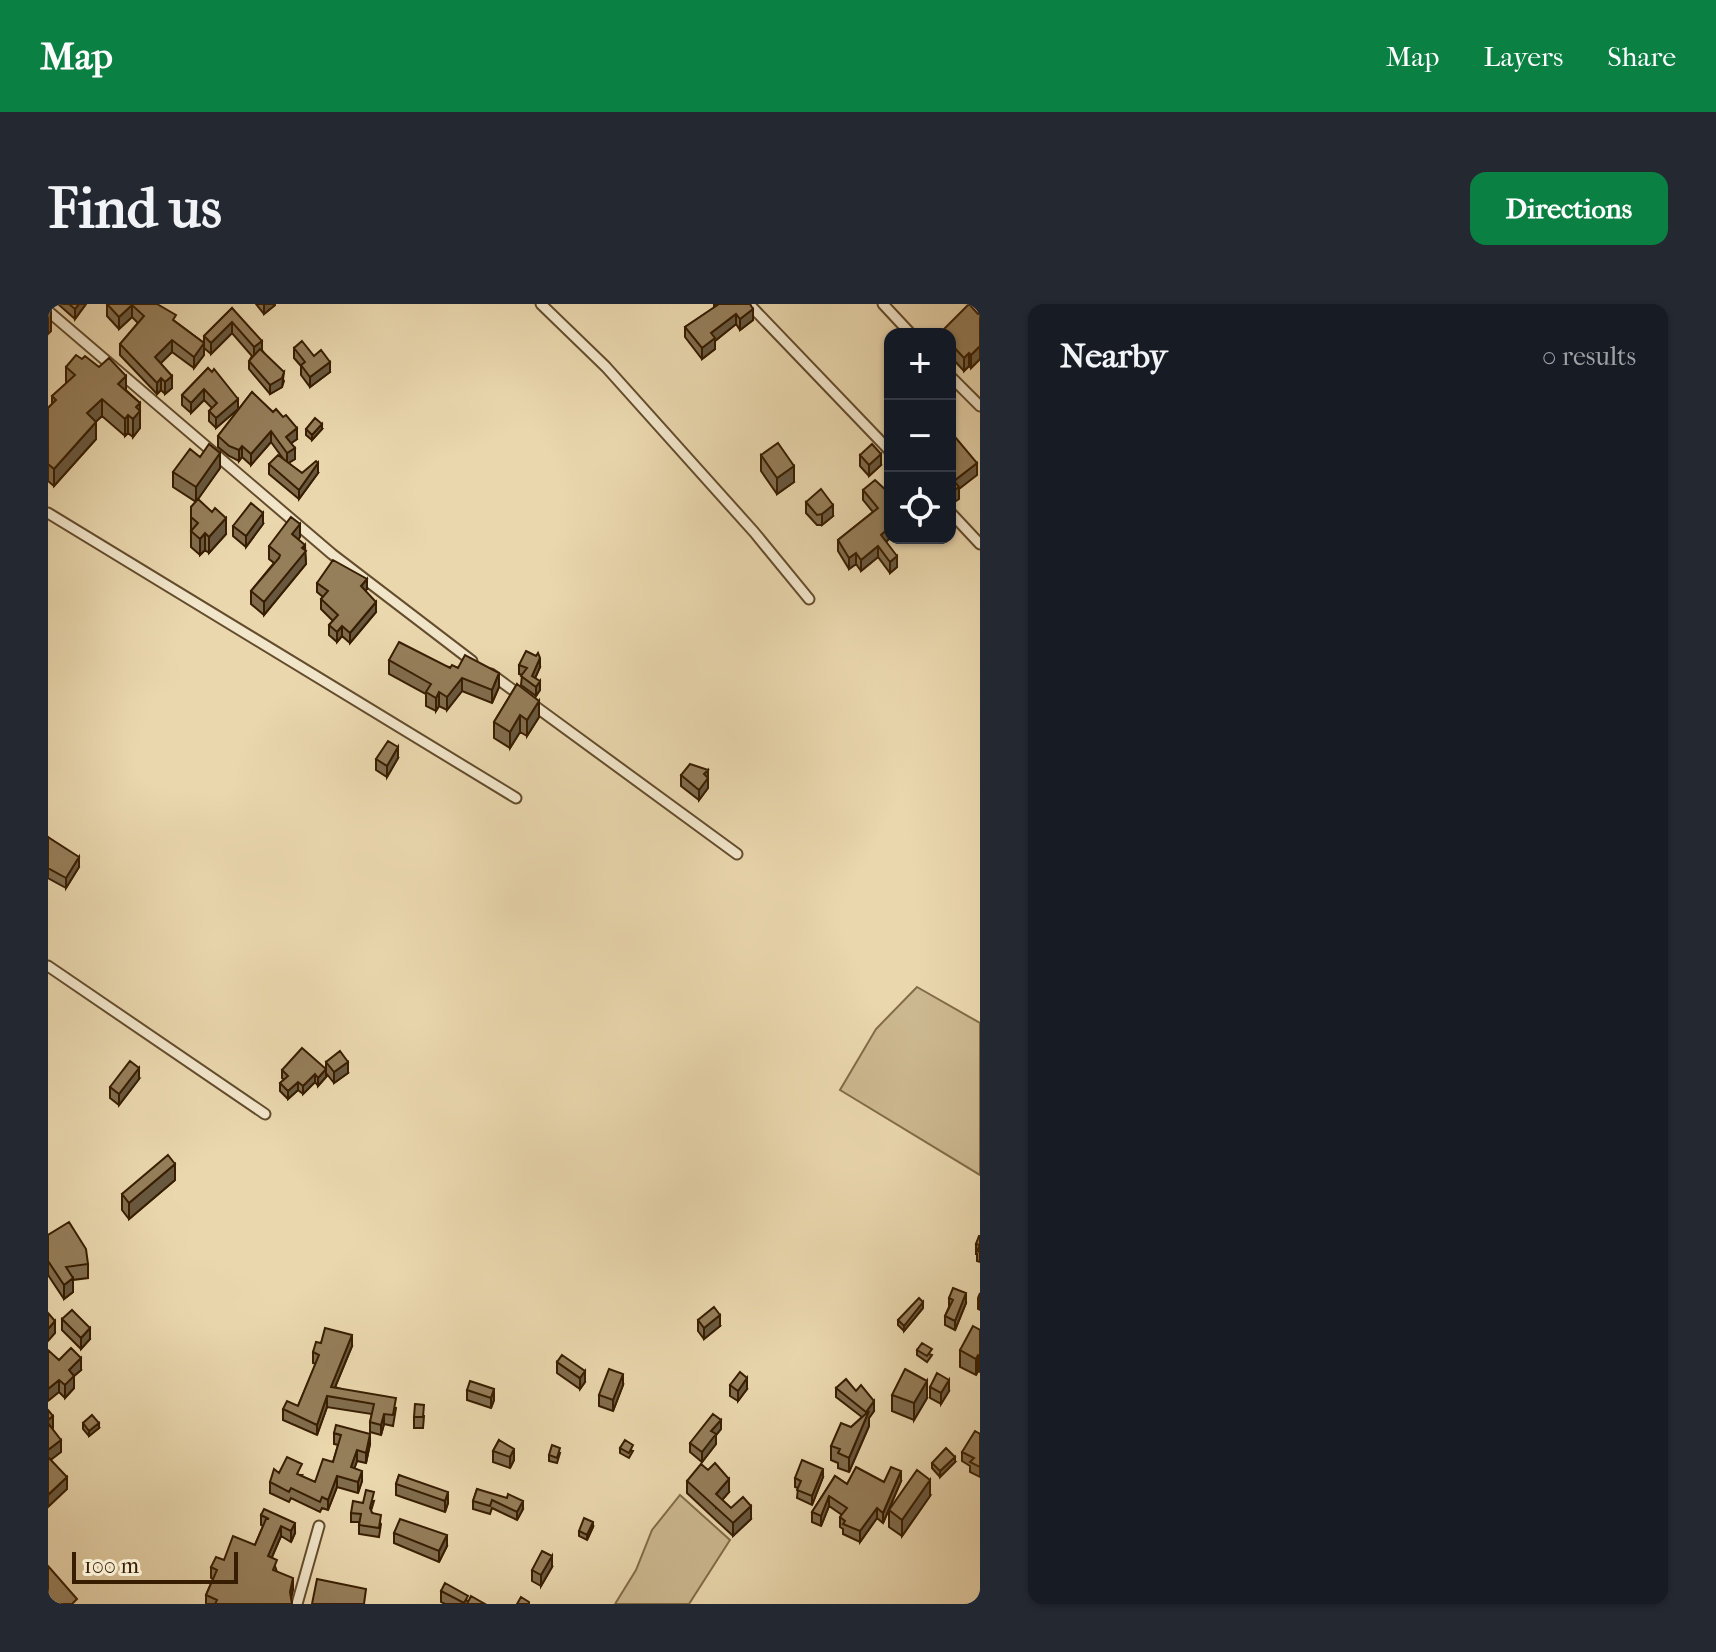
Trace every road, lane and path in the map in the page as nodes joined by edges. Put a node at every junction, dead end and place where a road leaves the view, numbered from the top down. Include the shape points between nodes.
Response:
1 (541, 304) edge
2 (749, 304) edge
3 (883, 304) edge
4 (48, 311) edge
5 (905, 328) edge
6 (956, 382) edge
7 (980, 406) edge
8 (884, 445) edge
9 (48, 513) edge
10 (956, 518) edge
11 (980, 544) edge
12 (809, 599) dead end
13 (516, 798) dead end
14 (737, 854) dead end
15 (48, 966) edge
16 (265, 1114) dead end
17 (319, 1526) dead end
18 (297, 1604) edge

1 - 12 street via 606,367
2 - 8 street
3 - 5 street
4 - 14 street via 332,554
6 - 7 street
9 - 13 street
10 - 11 street
15 - 16 street
17 - 18 street

